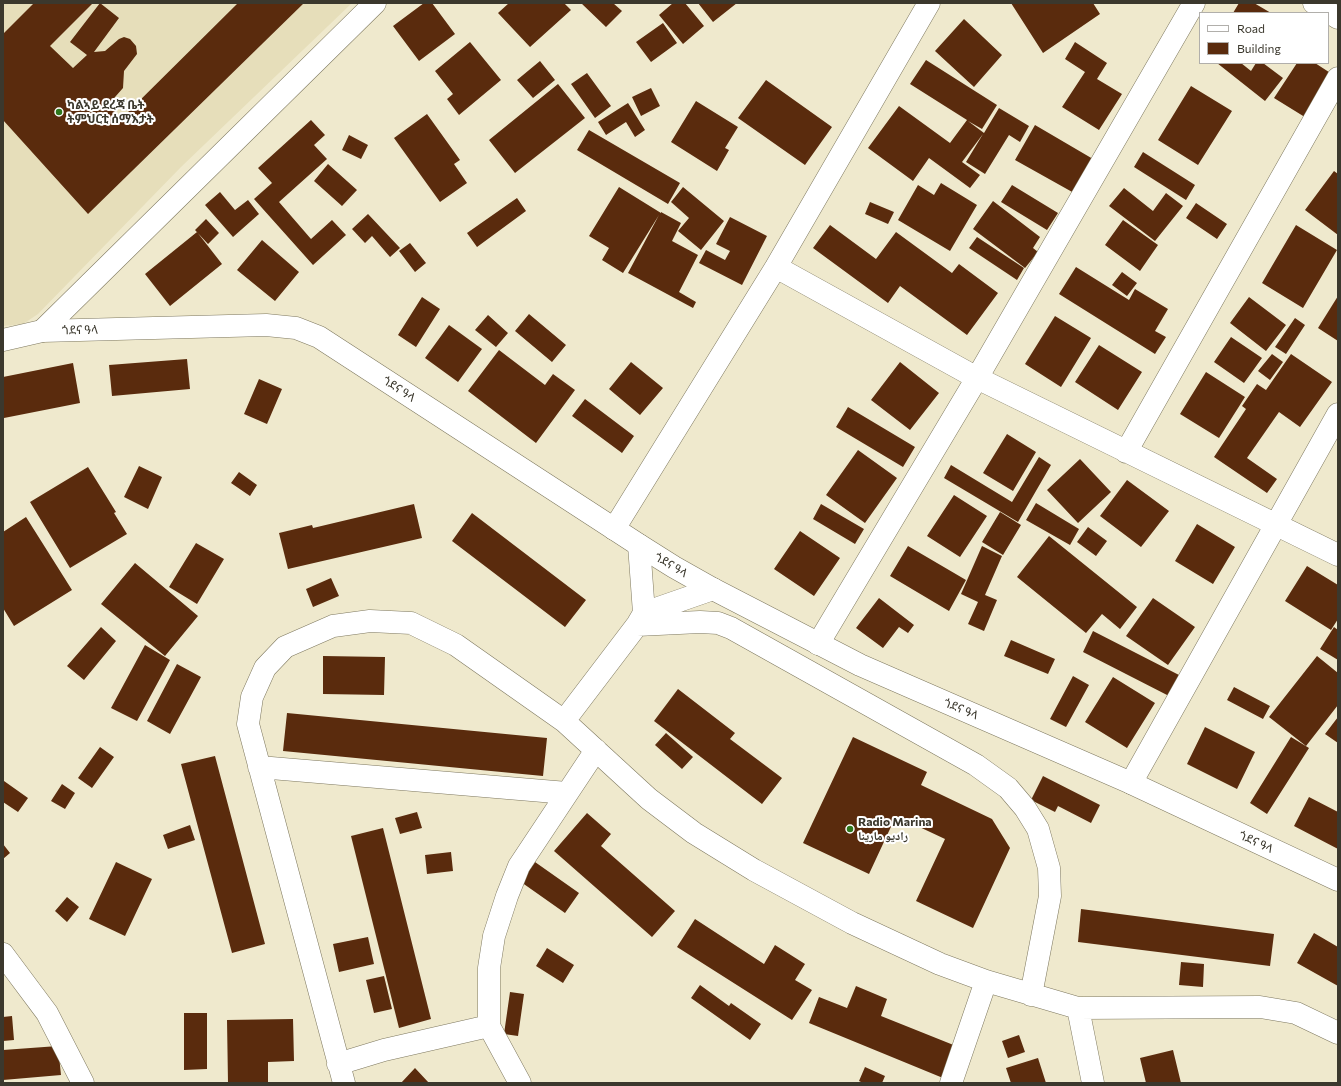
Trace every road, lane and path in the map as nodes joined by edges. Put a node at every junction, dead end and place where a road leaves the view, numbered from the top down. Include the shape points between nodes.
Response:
1 (375, 3) edge
2 (929, 3) edge
3 (1194, 3) edge
4 (1314, 3) edge
5 (1328, 12) edge
6 (1329, 12) edge
7 (1338, 18) edge
8 (1338, 78) edge
9 (776, 267) junction
10 (42, 331) junction
11 (3, 340) edge
12 (976, 378) junction
13 (1338, 414) edge
14 (1126, 452) junction
15 (1276, 525) junction
16 (614, 529) junction
17 (638, 545) junction
18 (1338, 555) edge
19 (713, 589) junction
20 (641, 619) junction
21 (818, 644) junction
22 (564, 720) junction
23 (596, 750) junction
24 (259, 767) junction
25 (1131, 783) junction
26 (567, 793) junction
27 (1338, 880) edge
28 (3, 954) edge
29 (986, 981) junction
30 (1031, 995) junction
31 (1078, 1008) junction
32 (489, 1026) junction
33 (1338, 1033) edge
34 (341, 1074) edge
35 (83, 1083) edge
36 (520, 1083) edge
37 (951, 1083) edge
38 (1093, 1083) edge

1 - 10 street
2 - 9 street
3 - 12 street
4 - 5 street
6 - 7 street
8 - 14 street
9 - 12 street
9 - 16 street
10 - 11 street, ጎደና ዓላ
10 - 16 street, ጎደና ዓላ via 266,325 296,328 319,336
12 - 14 street
12 - 21 street
13 - 15 street
14 - 15 street
15 - 18 street
15 - 25 street
16 - 17 street, ጎደና ዓላ
17 - 19 street, ጎደና ዓላ
17 - 20 street
19 - 20 street
19 - 21 street, ጎደና ዓላ
20 - 22 street
20 - 30 street via 718,623 731,628 976,765 1008,788 1038,829 1049,868 1050,896
21 - 25 street, ጎደና ዓላ via 860,665
22 - 23 street
22 - 24 street via 456,645 411,623 370,621 333,626 285,647 265,668 252,697 248,724
23 - 26 street
23 - 29 street via 694,833 754,870 852,923 940,964
24 - 26 street
24 - 34 street
25 - 27 street, ጎደና ዓላ
26 - 32 street via 519,866 507,896 494,936 489,968
28 - 35 street via 47,1013
29 - 30 street
29 - 37 street
30 - 31 street
31 - 33 street via 1260,1007 1296,1013
31 - 38 street
32 - 34 street via 384,1050
32 - 36 street

